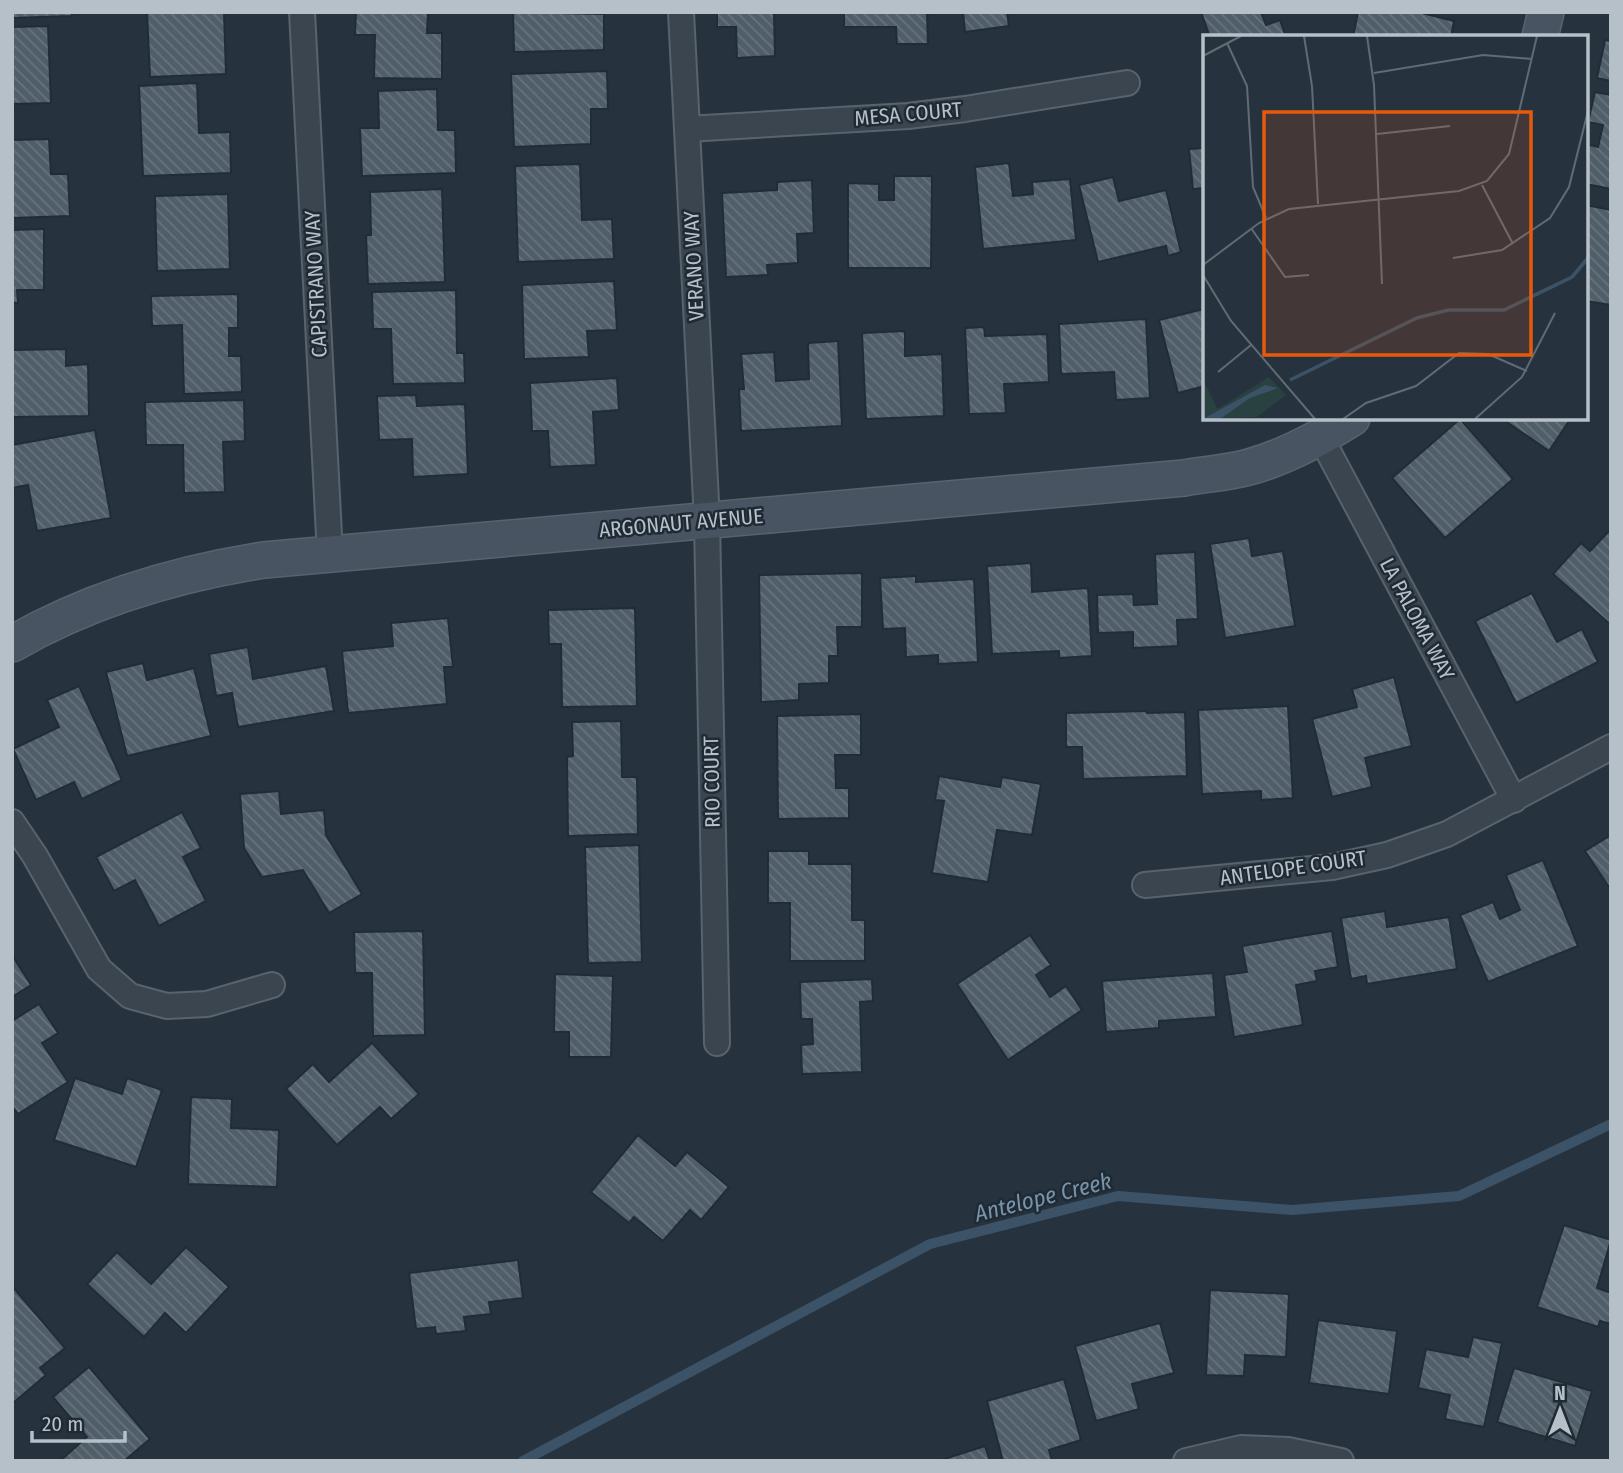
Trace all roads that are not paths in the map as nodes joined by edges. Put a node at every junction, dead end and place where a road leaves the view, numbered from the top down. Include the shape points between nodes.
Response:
1 (302, 12) edge
2 (681, 12) edge
3 (1546, 12) edge
4 (1540, 35) edge
5 (1127, 83) dead end
6 (687, 129) junction
7 (1349, 420) edge
8 (1321, 438) junction
9 (707, 521) junction
10 (330, 555) junction
11 (14, 640) edge
12 (1611, 747) edge
13 (1514, 800) junction
14 (12, 822) edge
15 (1145, 885) dead end
16 (272, 985) dead end
17 (717, 1043) dead end
18 (1186, 1461) edge
19 (1341, 1461) edge

1 - 10 street, CAPISTRANO WAY
2 - 6 street, VERANO WAY
3 - 4 street
5 - 6 street, MESA COURT via 908,116
6 - 9 street, VERANO WAY
7 - 8 street, ARGONAUT AVENUE
8 - 9 street, ARGONAUT AVENUE via 1246,468 1184,478
8 - 13 street, LA PALOMA WAY
9 - 10 street, ARGONAUT AVENUE
9 - 17 street, RIO COURT
10 - 11 street, ARGONAUT AVENUE via 210,569 153,584
12 - 13 street, ANTELOPE COURT
13 - 15 street, ANTELOPE COURT via 1447,834 1387,855 1332,867
14 - 16 street via 99,969 130,996 167,1006 207,1004
18 - 19 street via 1241,1448 1288,1450

